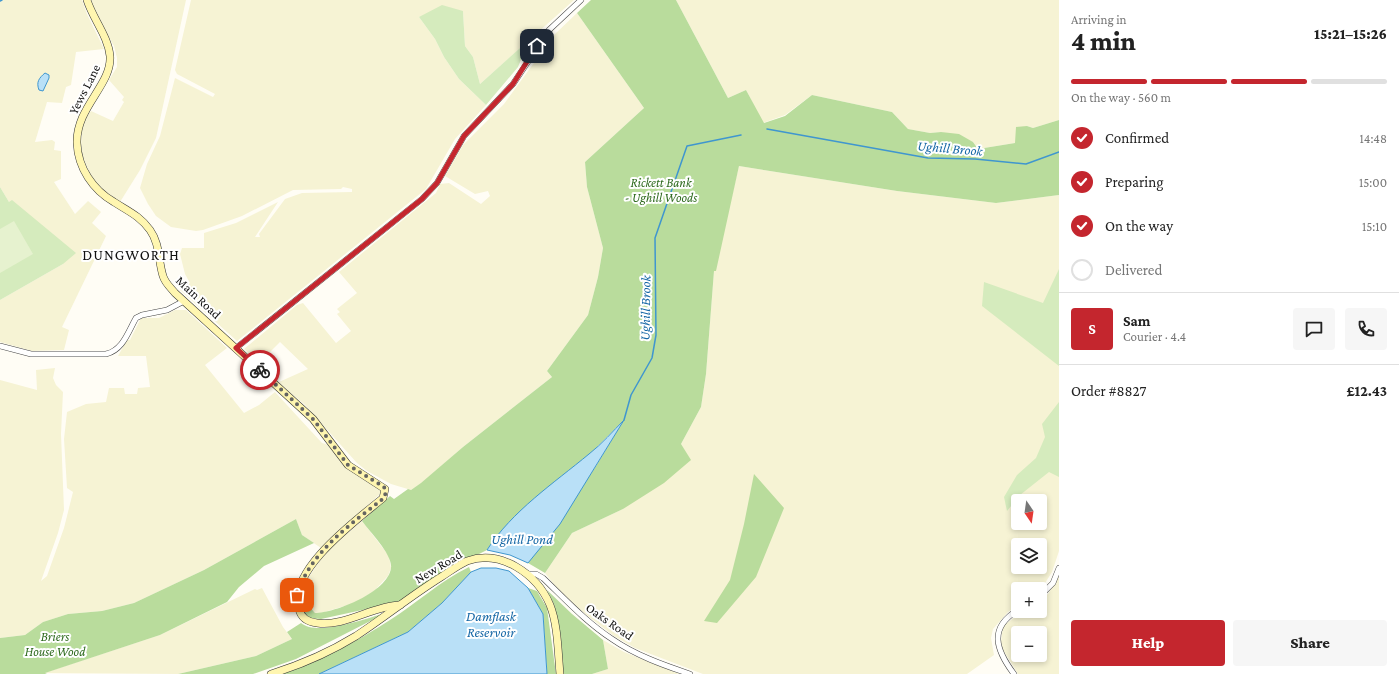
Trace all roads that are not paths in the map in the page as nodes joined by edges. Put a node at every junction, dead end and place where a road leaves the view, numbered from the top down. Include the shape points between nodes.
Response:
1 (87, 0) edge
2 (581, 0) edge
3 (96, 188) joint
4 (184, 302) junction
5 (0, 346) edge
6 (236, 348) junction
7 (1059, 568) edge
8 (528, 574) junction
9 (1047, 589) edge
10 (400, 605) junction
11 (1011, 616) edge
12 (271, 674) edge
13 (560, 674) edge
14 (690, 674) edge
15 (1014, 674) edge

1 - 3 main road, Yews Lane via 107,43 110,57 108,71 82,118 77,137 82,167
2 - 6 street via 549,30 513,84 464,136 437,183 422,199
3 - 4 main road, Main Road via 139,218 149,229 157,242 164,279
4 - 5 street via 161,312 139,316 121,346 106,354 31,354
4 - 6 main road, Main Road
6 - 10 main road, Main Road via 313,419 348,465 385,489 384,498 333,541 310,568 297,595 300,614 309,621 329,623
7 - 9 street via 1053,583
8 - 10 main road, New Road via 499,560 471,560
8 - 13 main road, New Road via 542,590 550,606
8 - 14 street, Oaks Road via 543,578 582,616 612,640 656,662
10 - 12 main road, New Road via 333,649
11 - 15 street via 1000,626 997,637 1001,654

